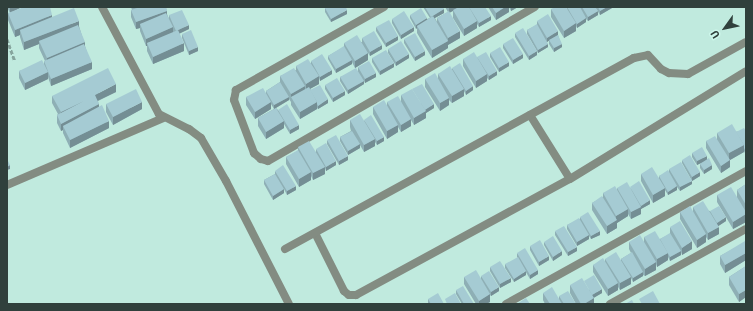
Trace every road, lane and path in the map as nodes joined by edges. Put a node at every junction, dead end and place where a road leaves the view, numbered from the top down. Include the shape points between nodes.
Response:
1 (102, 7) edge
2 (384, 7) edge
3 (535, 7) edge
4 (7, 39) edge
5 (746, 42) edge
6 (15, 61) dead end
7 (746, 71) edge
8 (530, 115) junction
9 (163, 118) junction
10 (746, 171) edge
11 (570, 179) junction
12 (7, 185) edge
13 (746, 229) edge
14 (315, 233) junction
15 (286, 249) dead end
16 (289, 304) edge
17 (506, 304) edge
18 (610, 304) edge

1 - 9 street
2 - 3 street via 236,90 234,100 254,152 261,159 268,161
4 - 6 path
5 - 8 street via 688,74 669,73 660,69 648,55 641,55
7 - 11 street
8 - 11 street
8 - 14 street
9 - 12 street
9 - 16 street via 189,128 201,138
10 - 17 street
11 - 14 street via 356,295 349,295 344,291
13 - 18 street
14 - 15 street

